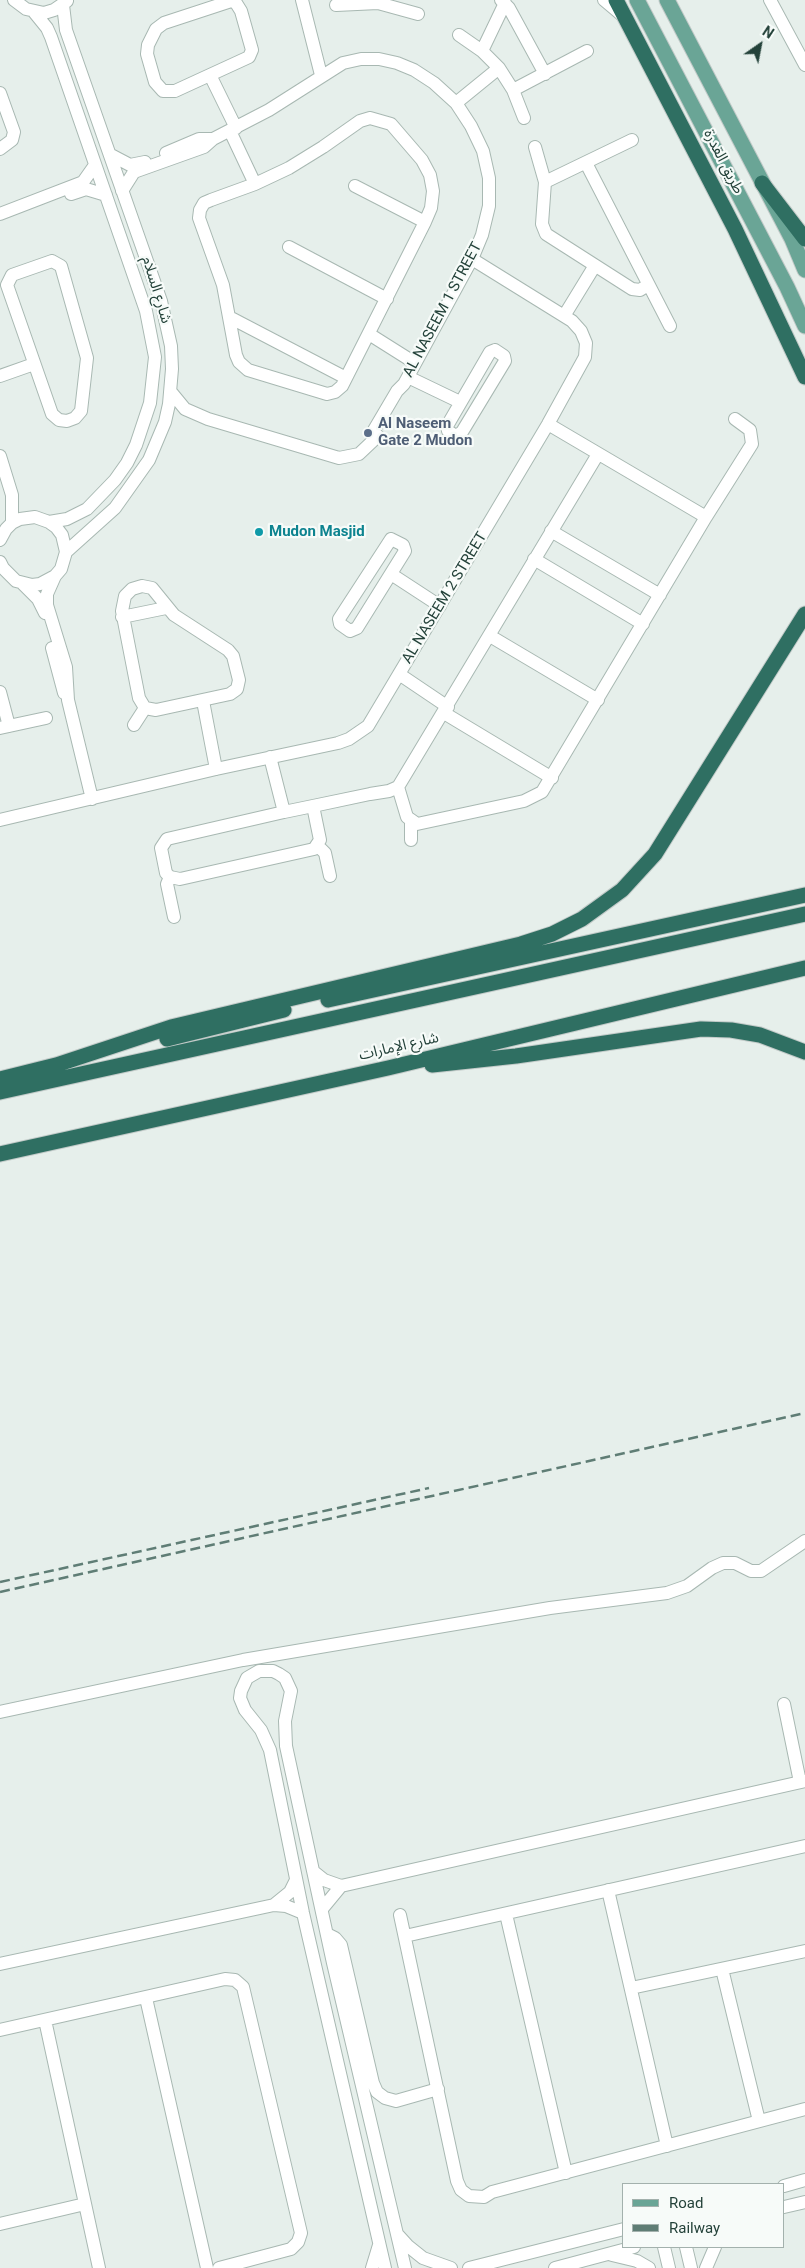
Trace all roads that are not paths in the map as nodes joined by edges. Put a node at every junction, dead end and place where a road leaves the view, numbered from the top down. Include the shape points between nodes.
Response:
1 (14, 0) edge
2 (302, 0) edge
3 (604, 0) edge
4 (616, 0) edge
5 (636, 0) edge
6 (667, 0) edge
7 (770, 0) edge
8 (503, 2) edge
9 (65, 3) edge
10 (393, 3) edge
11 (336, 5) dead end
12 (34, 12) junction
13 (418, 14) dead end
14 (625, 18) junction
15 (459, 35) dead end
16 (482, 51) junction
17 (587, 51) dead end
18 (805, 64) edge
19 (498, 68) junction
20 (545, 74) junction
21 (210, 75) junction
22 (321, 75) junction
23 (513, 90) junction
24 (0, 94) edge
25 (456, 104) junction
26 (524, 118) dead end
27 (233, 129) junction
28 (632, 140) dead end
29 (535, 147) dead end
30 (0, 148) edge
31 (111, 155) junction
32 (168, 156) junction
33 (586, 163) junction
34 (95, 164) junction
35 (546, 182) junction
36 (762, 183) junction
37 (255, 184) junction
38 (356, 186) dead end
39 (122, 191) junction
40 (63, 193) junction
41 (106, 195) junction
42 (4, 210) edge
43 (425, 222) junction
44 (805, 239) edge
45 (289, 247) dead end
46 (472, 259) junction
47 (594, 267) junction
48 (805, 270) edge
49 (759, 280) junction
50 (648, 285) junction
51 (387, 300) junction
52 (564, 316) junction
53 (231, 318) junction
54 (670, 326) dead end
55 (805, 326) edge
56 (369, 334) junction
57 (415, 363) junction
58 (34, 364) junction
59 (805, 367) edge
60 (0, 376) edge
61 (805, 377) edge
62 (346, 378) junction
63 (406, 380) junction
64 (171, 392) junction
65 (460, 402) junction
66 (735, 418) dead end
67 (208, 419) junction
68 (165, 422) junction
69 (548, 424) junction
70 (598, 454) junction
71 (0, 456) edge
72 (706, 517) junction
73 (49, 522) junction
74 (12, 523) junction
75 (551, 531) junction
76 (0, 538) edge
77 (66, 552) junction
78 (534, 559) junction
79 (0, 562) edge
80 (391, 574) junction
81 (5, 576) edge
82 (55, 576) junction
83 (23, 584) junction
84 (660, 595) junction
85 (440, 606) junction
86 (166, 608) junction
87 (805, 614) edge
88 (122, 617) junction
89 (643, 624) junction
90 (490, 636) junction
91 (60, 664) junction
92 (399, 674) junction
93 (0, 692) edge
94 (598, 700) junction
95 (203, 701) junction
96 (145, 708) junction
97 (446, 710) junction
98 (46, 718) dead end
99 (134, 725) dead end
100 (4, 727) edge
101 (270, 758) junction
102 (216, 769) junction
103 (552, 778) junction
104 (398, 787) junction
105 (92, 799) junction
106 (313, 806) junction
107 (284, 812) junction
108 (0, 820) edge
109 (411, 822) junction
110 (411, 840) dead end
111 (318, 846) junction
112 (330, 876) dead end
113 (170, 877) junction
114 (805, 895) edge
115 (805, 914) edge
116 (174, 917) dead end
117 (805, 968) edge
118 (805, 1052) edge
119 (50, 1067) junction
120 (388, 1068) junction
121 (0, 1079) edge
122 (0, 1092) edge
123 (0, 1154) edge
124 (805, 1541) edge
125 (784, 1704) dead end
126 (0, 1712) edge
127 (802, 1782) edge
128 (805, 1846) edge
129 (314, 1872) junction
130 (296, 1880) junction
131 (342, 1886) junction
132 (608, 1890) junction
133 (274, 1905) junction
134 (322, 1909) junction
135 (303, 1913) junction
136 (506, 1914) junction
137 (400, 1915) dead end
138 (327, 1934) junction
139 (404, 1936) junction
140 (805, 1951) edge
141 (0, 1964) edge
142 (722, 1968) junction
143 (631, 1988) junction
144 (146, 1998) junction
145 (45, 2020) junction
146 (0, 2030) edge
147 (438, 2089) junction
148 (805, 2109) edge
149 (759, 2121) junction
150 (667, 2146) junction
151 (566, 2173) junction
152 (805, 2180) edge
153 (785, 2186) edge
154 (805, 2202) edge
155 (85, 2204) junction
156 (785, 2207) edge
157 (0, 2224) edge
158 (622, 2230) edge
159 (396, 2231) junction
160 (380, 2240) junction
161 (630, 2248) edge
162 (664, 2248) edge
163 (686, 2248) edge
164 (715, 2248) edge
165 (605, 2254) junction
166 (99, 2268) edge
167 (207, 2268) edge
168 (220, 2268) edge
169 (372, 2268) edge
170 (385, 2268) edge
171 (405, 2268) edge
172 (451, 2268) edge
173 (469, 2268) edge
174 (555, 2268) edge
175 (649, 2268) edge
176 (669, 2268) edge
177 (691, 2268) edge
178 (706, 2268) edge

1 - 12 street
2 - 22 street
3 - 14 street
4 - 14 highway
5 - 55 main road, طريق القدرة via 783,278
6 - 36 main road, طريق القدرة
7 - 18 street
8 - 16 street
8 - 20 street
9 - 12 street via 54,10
9 - 31 street, شارع السلام via 66,30
10 - 11 street
10 - 13 street
12 - 34 street, شارع السلام via 51,37
14 - 49 highway
15 - 16 street
16 - 19 street
17 - 20 street
19 - 23 street
19 - 25 street
20 - 23 street
21 - 21 street via 251,54 241,11 236,3 226,3 164,23 151,36 147,54 155,82 163,91 175,91
21 - 27 street
22 - 25 street, AL NASEEM 1 STREET via 343,63 379,59 414,70
22 - 27 street, AL NASEEM 1 STREET via 269,110
23 - 26 street
24 - 30 street via 14,132 7,146
25 - 46 street, AL NASEEM 1 STREET via 472,126 489,178 490,206
27 - 32 street, AL NASEEM 1 STREET via 204,147
27 - 37 street
28 - 33 street
29 - 35 street
31 - 32 street, AL NASEEM 1 STREET via 124,164 137,165
31 - 39 street, شارع السلام
32 - 39 street, AL NASEEM 1 STREET via 134,172
33 - 35 street
33 - 50 street
34 - 40 street via 83,182
34 - 41 street, شارع السلام
35 - 47 street via 543,230
36 - 44 highway
36 - 48 main road, طريق القدرة
37 - 43 street via 306,158 360,121 370,118 381,120 399,132 430,175 433,191
37 - 53 street via 204,203 200,210 199,218
38 - 43 street
39 - 64 street, شارع السلام via 167,323 171,346
40 - 41 street via 86,190
40 - 42 street
41 - 73 street, شارع السلام via 152,334 154,372 150,403 136,445 115,480 88,509 67,519
43 - 51 street
45 - 51 street
46 - 52 street, AL NASEEM 2 STREET
46 - 57 street, AL NASEEM 1 STREET
47 - 50 street via 634,290
47 - 52 street
49 - 59 highway via 784,317
49 - 61 highway
50 - 54 street
51 - 56 street
52 - 69 street, AL NASEEM 2 STREET via 581,331 586,343 585,357
53 - 62 street
53 - 62 street via 236,355 248,370 327,394 335,392
56 - 57 street
56 - 62 street
57 - 63 street, AL NASEEM 1 STREET
58 - 58 street via 52,414 59,420 75,418 81,411 86,380 86,346 62,266 52,261 12,275 7,285
58 - 60 street
63 - 65 street
63 - 67 street, AL NASEEM 1 STREET via 405,391 391,408 380,434 359,454 339,458
64 - 67 street, AL NASEEM 1 STREET via 185,409
64 - 68 street, شارع السلام
65 - 65 street via 490,352 495,350 504,356 505,361 462,432 456,436 448,431 447,426
66 - 72 street via 750,430 752,444
67 - 68 street, AL NASEEM 1 STREET via 184,415
68 - 77 street, شارع السلام via 149,460 128,493
69 - 70 street
69 - 85 street, AL NASEEM 2 STREET
70 - 72 street
70 - 75 street
71 - 74 street via 12,495
72 - 84 street
73 - 74 street via 27,517
73 - 77 street via 62,535
74 - 76 street
75 - 78 street
75 - 84 street
77 - 82 street
78 - 89 street
78 - 90 street
79 - 81 street
80 - 80 street via 404,551 403,544 394,539 386,544 340,616 340,624 350,631 355,630
80 - 85 street
81 - 83 street
82 - 83 street via 40,584
82 - 91 street via 47,594 47,604
83 - 91 street via 38,599
84 - 89 street
85 - 92 street, AL NASEEM 2 STREET
86 - 88 street
86 - 88 street via 152,588 142,586 132,589 126,596
86 - 95 street via 233,656 238,689
87 - 119 highway via 655,854 622,890 582,919 552,934 521,944 171,1027
88 - 96 street via 139,698
89 - 94 street
90 - 94 street
90 - 97 street
91 - 105 street
92 - 97 street
92 - 101 street, AL NASEEM 2 STREET via 360,734 338,743
93 - 100 street
94 - 103 street
95 - 96 street via 156,710
95 - 102 street
96 - 99 street
97 - 103 street
97 - 104 street
98 - 100 street
101 - 102 street, AL NASEEM 2 STREET
101 - 107 street
102 - 105 street, AL NASEEM 2 STREET
103 - 109 street via 542,792 524,801 439,821
104 - 106 street
104 - 109 street
105 - 108 street, AL NASEEM 2 STREET
106 - 107 street
106 - 111 street via 320,840
107 - 113 street via 167,839 161,854
109 - 110 street
111 - 112 street via 325,853
111 - 113 street via 308,851 180,879
113 - 116 street via 166,884
114 - 119 highway via 399,984
115 - 122 highway
117 - 120 highway, شارع الإمارات
118 - 120 highway via 746,1032 701,1029 516,1056
119 - 121 highway
120 - 123 highway, شارع الإمارات
124 - 126 street via 761,1570 750,1571 723,1563 687,1586 667,1593 550,1608 243,1660
125 - 127 street
127 - 131 street
128 - 132 street
129 - 130 street via 286,1746 285,1722 291,1691 279,1674 259,1671 247,1678 240,1698 270,1750
129 - 131 street
129 - 134 street
130 - 133 street via 290,1892
130 - 135 street
131 - 134 street
132 - 136 street
132 - 143 street
133 - 135 street
133 - 141 street
134 - 138 street
135 - 160 street
136 - 139 street
136 - 151 street
137 - 139 street
138 - 147 street via 341,1945 377,2092 396,2101
138 - 159 street
139 - 147 street
140 - 142 street
142 - 143 street
142 - 149 street
143 - 150 street
144 - 145 street
144 - 167 street
144 - 168 street via 224,1978 235,1980 245,1991 301,2233 298,2242 290,2249
145 - 146 street
145 - 155 street
147 - 151 street via 456,2172 474,2189 492,2192
148 - 149 street
149 - 150 street
150 - 151 street
152 - 153 street
154 - 156 street
155 - 157 street
155 - 166 street
158 - 173 street
159 - 171 street
159 - 172 street via 415,2253
160 - 169 street
160 - 170 street
161 - 165 street
162 - 176 street
163 - 177 street
164 - 178 street
165 - 174 street
165 - 175 street via 629,2258

